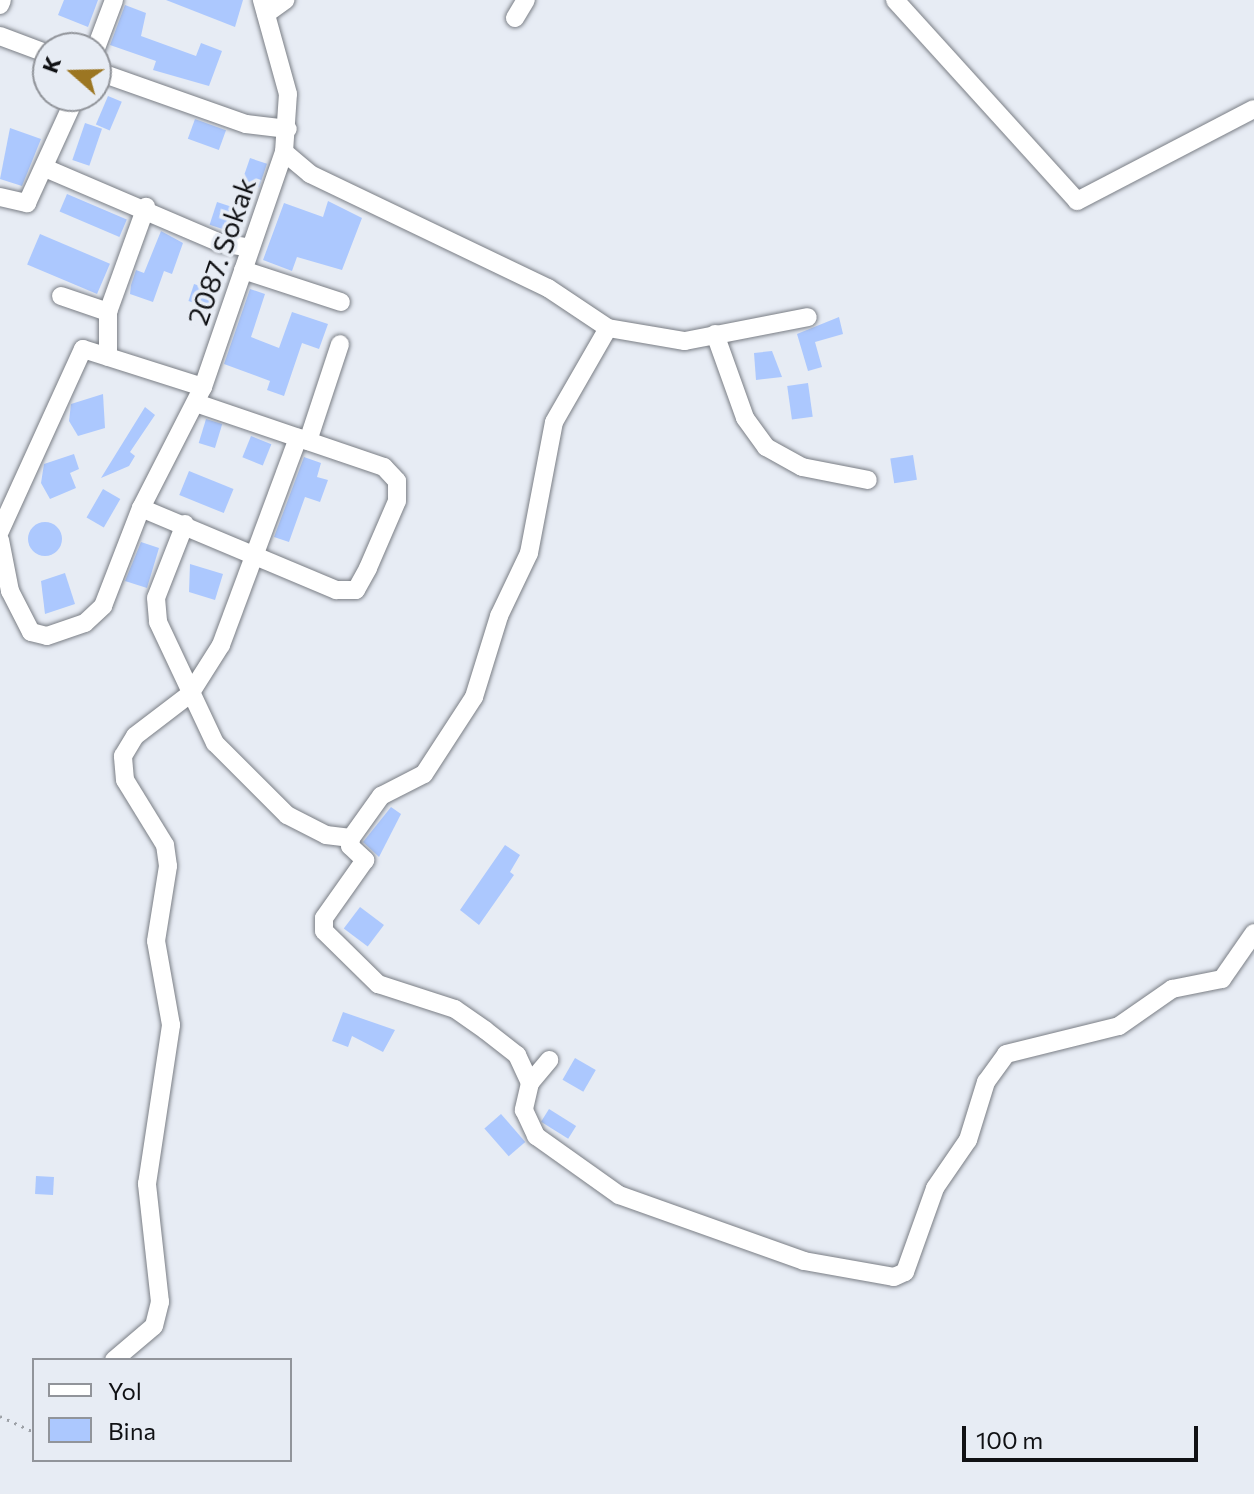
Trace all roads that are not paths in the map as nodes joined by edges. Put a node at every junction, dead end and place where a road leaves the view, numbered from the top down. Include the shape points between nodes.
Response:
1 (114, 0) edge
2 (285, 0) edge
3 (526, 0) edge
4 (895, 0) edge
5 (264, 7) edge
6 (515, 18) dead end
7 (102, 32) edge
8 (0, 36) edge
9 (32, 48) edge
10 (112, 77) edge
11 (1254, 109) edge
12 (69, 112) edge
13 (288, 129) junction
14 (284, 152) junction
15 (45, 168) junction
16 (0, 197) edge
17 (146, 207) junction
18 (250, 248) junction
19 (243, 270) junction
20 (61, 296) dead end
21 (341, 302) dead end
22 (108, 312) junction
23 (808, 317) dead end
24 (608, 328) junction
25 (715, 334) junction
26 (340, 344) dead end
27 (108, 357) junction
28 (200, 395) junction
29 (303, 439) junction
30 (868, 480) dead end
31 (141, 508) junction
32 (185, 524) junction
33 (0, 531) edge
34 (0, 540) edge
35 (254, 552) junction
36 (190, 694) junction
37 (351, 838) junction
38 (1254, 933) edge
39 (549, 1060) dead end
40 (530, 1083) junction
41 (116, 1358) edge

1 - 7 street
2 - 5 street
3 - 6 street
4 - 11 street via 1077,201
5 - 13 street, 2087. Sokak via 285,79
8 - 9 street
10 - 13 street via 246,124
12 - 15 street
13 - 14 street, 2087. Sokak
14 - 18 street, 2087. Sokak
14 - 24 street via 310,174 548,288
15 - 16 street via 27,203
15 - 17 street
17 - 18 street via 220,243
17 - 22 street
18 - 19 street, 2087. Sokak
19 - 21 street
19 - 28 street, 2087. Sokak
20 - 22 street
22 - 27 street
23 - 25 street
24 - 25 street via 685,341
24 - 37 street via 554,422 529,553 499,616 474,697 424,774 381,796
25 - 30 street via 745,418 766,447 802,467
26 - 29 street
27 - 28 street
27 - 33 street via 83,349
28 - 29 street
28 - 31 street, 2087. Sokak
29 - 35 street
29 - 35 street via 384,467 397,481 397,501 368,568 356,590 336,590
31 - 32 street
31 - 34 street, 2087. Sokak via 103,606 85,623 47,636 31,632 18,612
32 - 35 street
32 - 36 street via 156,598 158,622
35 - 36 street via 221,645
36 - 37 street via 223,756 287,815 326,835
36 - 41 street via 135,736 123,756 125,780 165,845 168,866 156,941 171,1025 147,1184 160,1302 154,1326
37 - 40 street via 350,846 365,860 324,918 324,931 378,984 455,1009 477,1024 517,1055
38 - 40 street via 1222,979 1172,989 1119,1026 1006,1054 986,1082 968,1140 935,1188 905,1272 894,1277 804,1261 619,1195 536,1136 524,1110
39 - 40 street

